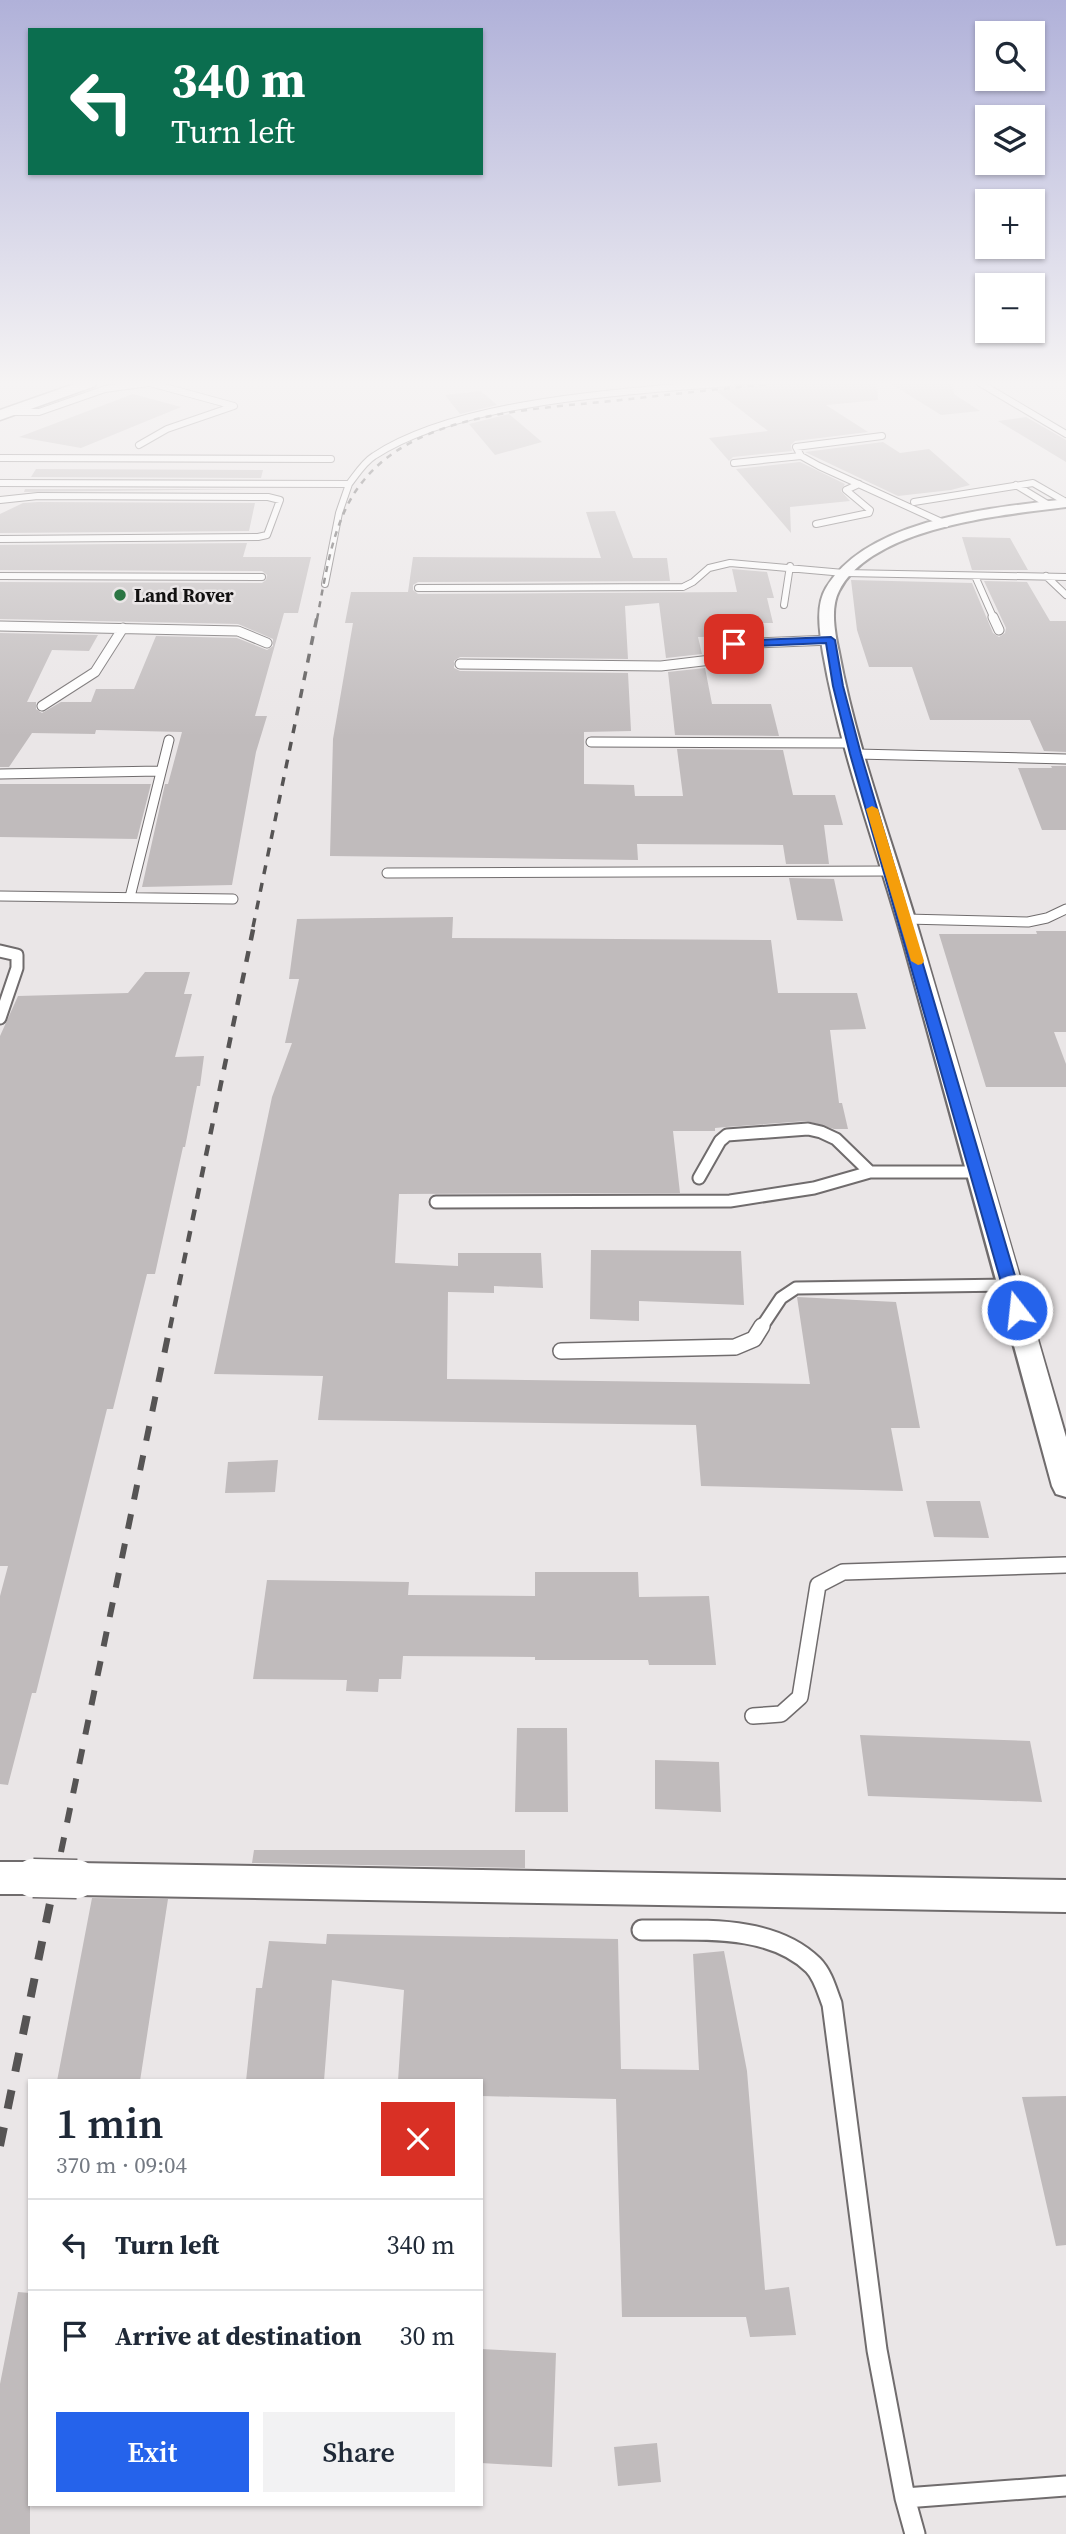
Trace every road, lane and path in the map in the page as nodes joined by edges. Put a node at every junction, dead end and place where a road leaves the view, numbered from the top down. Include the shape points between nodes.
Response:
1 (279, 501) edge
2 (344, 501) edge
3 (860, 501) edge
4 (897, 501) edge
5 (918, 501) edge
6 (914, 502) dead end
7 (1060, 503) edge
8 (816, 524) dead end
9 (946, 524) junction
10 (0, 539) edge
11 (790, 566) junction
12 (844, 573) junction
13 (0, 576) edge
14 (975, 576) junction
15 (1046, 576) junction
16 (262, 577) dead end
17 (1066, 577) edge
18 (325, 584) dead end
19 (418, 588) dead end
20 (1066, 595) edge
21 (784, 605) dead end
22 (0, 626) edge
23 (123, 628) junction
24 (999, 630) dead end
25 (831, 640) junction
26 (267, 643) dead end
27 (460, 664) dead end
28 (43, 706) dead end
29 (169, 740) dead end
30 (591, 742) dead end
31 (854, 749) junction
32 (1066, 759) edge
33 (159, 771) junction
34 (0, 774) edge
35 (890, 871) junction
36 (387, 873) dead end
37 (0, 896) edge
38 (130, 897) junction
39 (233, 899) dead end
40 (1066, 909) edge
41 (906, 919) junction
42 (0, 951) edge
43 (0, 1018) edge
44 (870, 1172) junction
45 (977, 1172) junction
46 (699, 1178) dead end
47 (436, 1202) dead end
48 (1010, 1285) junction
49 (561, 1350) dead end
50 (1066, 1486) edge
51 (1066, 1565) edge
52 (753, 1716) dead end
53 (0, 1878) edge
54 (1066, 1896) edge
55 (642, 1930) dead end
56 (1066, 2486) edge
57 (905, 2498) junction
58 (915, 2534) edge

1 - 10 lane via 267,534 258,537
2 - 18 lane
3 - 8 lane via 869,513
4 - 9 lane
5 - 6 lane
7 - 9 street
9 - 12 street via 873,551
11 - 12 lane
11 - 19 lane via 720,564 689,585 669,588
11 - 21 lane
12 - 14 lane
12 - 25 street via 826,606
13 - 16 lane
14 - 15 lane
14 - 24 lane
15 - 17 lane
15 - 20 lane
22 - 23 lane
23 - 26 lane via 238,631
23 - 28 lane via 95,672
25 - 27 lane via 734,644 719,659 661,666
25 - 31 street
29 - 33 lane
30 - 31 lane
31 - 32 lane
31 - 35 street
33 - 34 lane
33 - 38 lane
35 - 36 lane
35 - 41 street
37 - 38 lane
38 - 39 lane
40 - 41 lane via 1028,922
41 - 45 street
42 - 43 lane via 17,955 17,968
44 - 45 lane
44 - 46 lane via 836,1139 808,1129 727,1136
44 - 47 lane via 814,1188 730,1201
45 - 48 street
48 - 49 lane via 796,1288 781,1298 754,1339 735,1347
48 - 50 street
51 - 52 lane via 843,1572 818,1585 800,1697 781,1714
53 - 54 street, bridge
55 - 57 lane via 736,1933 784,1944 815,1967 832,2004 877,2350
56 - 57 lane
57 - 58 lane

